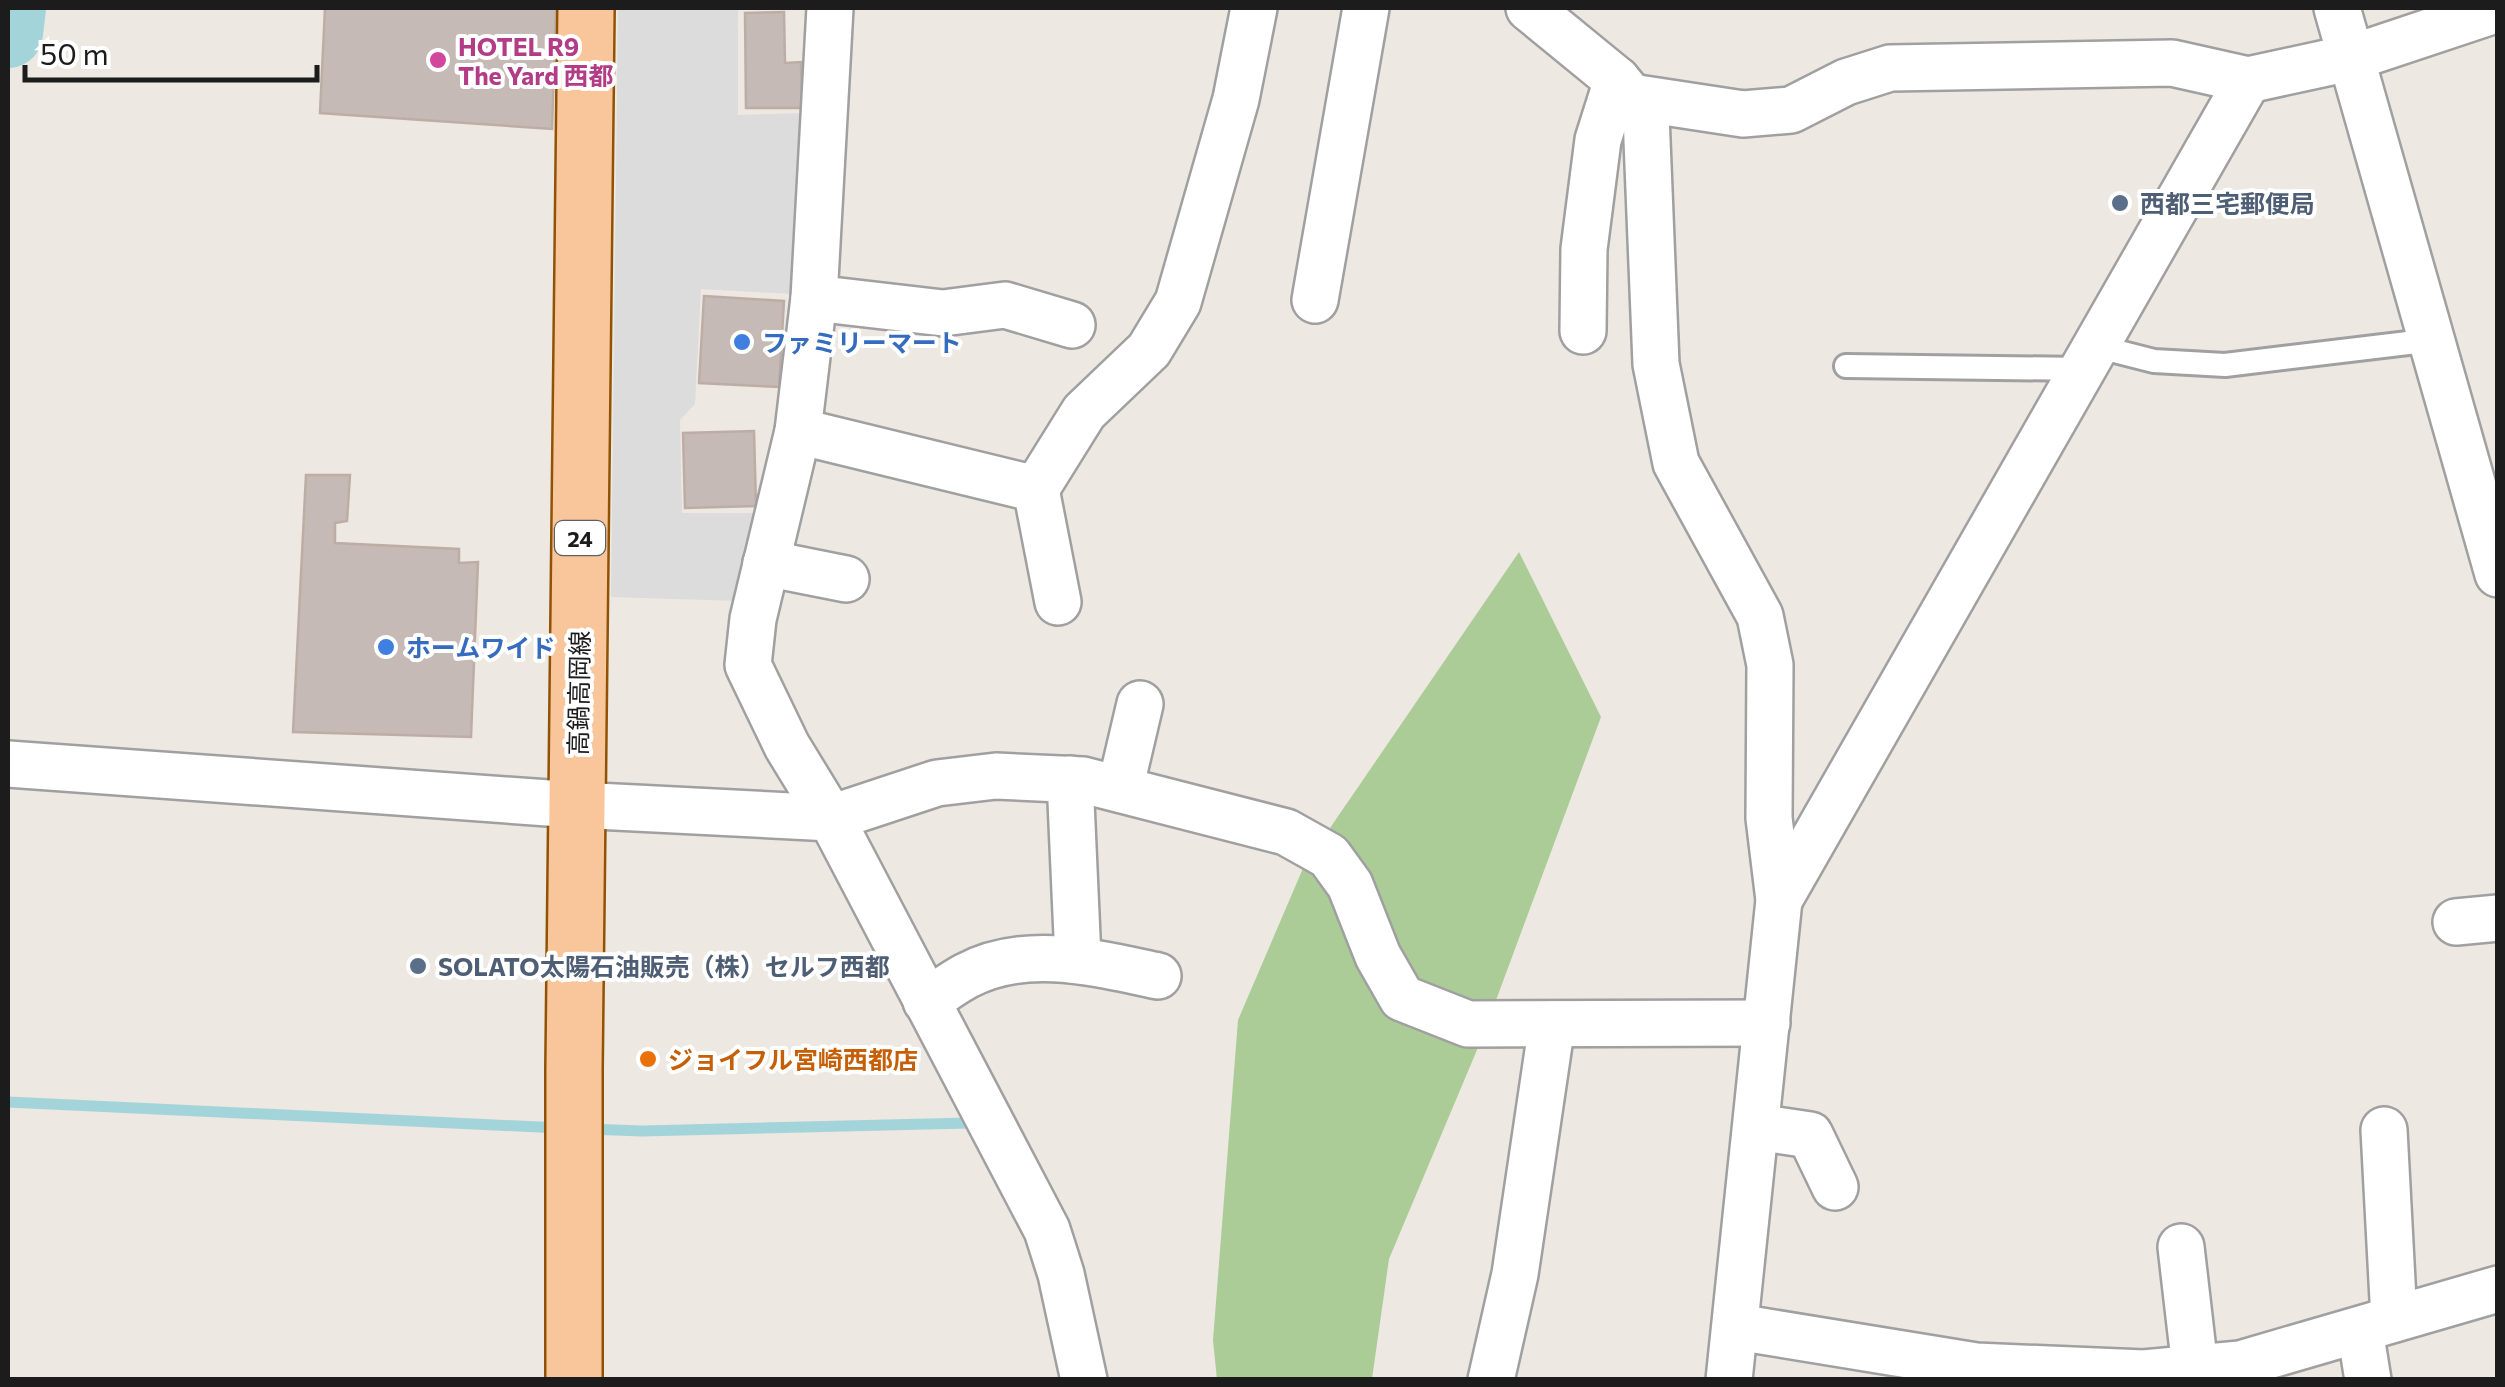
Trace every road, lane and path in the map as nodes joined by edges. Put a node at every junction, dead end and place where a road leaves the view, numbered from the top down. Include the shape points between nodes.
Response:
1 (586, 8) edge
2 (830, 8) edge
3 (1254, 8) edge
4 (1366, 8) edge
5 (1529, 8) edge
6 (2337, 8) edge
7 (2498, 9) edge
8 (2354, 57) junction
9 (2248, 80) junction
10 (1624, 89) junction
11 (814, 298) junction
12 (1315, 300) dead end
13 (1072, 325) dead end
14 (1583, 330) dead end
15 (2433, 340) junction
16 (2089, 358) junction
17 (1846, 366) dead end
18 (798, 432) junction
19 (2479, 433) edge
20 (1036, 489) junction
21 (766, 562) junction
22 (2498, 574) edge
23 (846, 579) dead end
24 (1058, 602) dead end
25 (1140, 704) dead end
26 (8, 764) edge
27 (1070, 779) junction
28 (1120, 789) junction
29 (576, 805) junction
30 (831, 818) junction
31 (1779, 900) junction
32 (1078, 960) junction
33 (1158, 976) dead end
34 (926, 1001) junction
35 (1767, 1023) junction
36 (1552, 1024) junction
37 (1756, 1127) junction
38 (2384, 1130) dead end
39 (1835, 1187) dead end
40 (2181, 1247) dead end
41 (2498, 1289) edge
42 (2377, 1324) junction
43 (1736, 1327) junction
44 (1884, 1365) edge
45 (2195, 1368) junction
46 (574, 1380) edge
47 (1084, 1380) edge
48 (1490, 1380) edge
49 (1729, 1380) edge
50 (2368, 1380) edge

1 - 29 main road, 高鍋高岡線 / 24
2 - 11 street
3 - 20 street via 1236,99 1178,302 1150,350 1084,412
4 - 12 street
5 - 10 street
6 - 8 street
7 - 8 street
8 - 9 street
8 - 15 street
9 - 10 street via 2172,63 1890,68 1791,110 1743,114
9 - 16 street
10 - 14 street via 1598,140 1584,248
10 - 31 street via 1646,115 1656,364 1676,462 1760,616 1770,666 1769,818
11 - 13 street via 943,313 1004,305
11 - 18 street
15 - 16 lane via 2225,366
15 - 19 street
16 - 17 lane
16 - 31 street
18 - 20 street
18 - 21 street
19 - 22 street
20 - 24 street
21 - 23 street
21 - 30 street via 748,665
25 - 28 street
26 - 29 street
27 - 28 street
27 - 30 street via 996,776 937,783
27 - 32 street
28 - 36 street via 1286,832 1329,856 1350,885 1402,998 1468,1024
29 - 30 street
29 - 46 main road, 高鍋高岡線 / 24
30 - 34 street
31 - 35 street
32 - 33 street
32 - 34 street via 1012,960 969,974
34 - 47 street via 1047,1230
35 - 36 street
35 - 37 street
36 - 48 street via 1515,1274
37 - 39 street via 1810,1135
37 - 43 street
38 - 42 street
40 - 45 street
41 - 42 street
42 - 45 street via 2240,1364
42 - 50 street
43 - 44 street
43 - 49 street
44 - 45 street via 2144,1374

